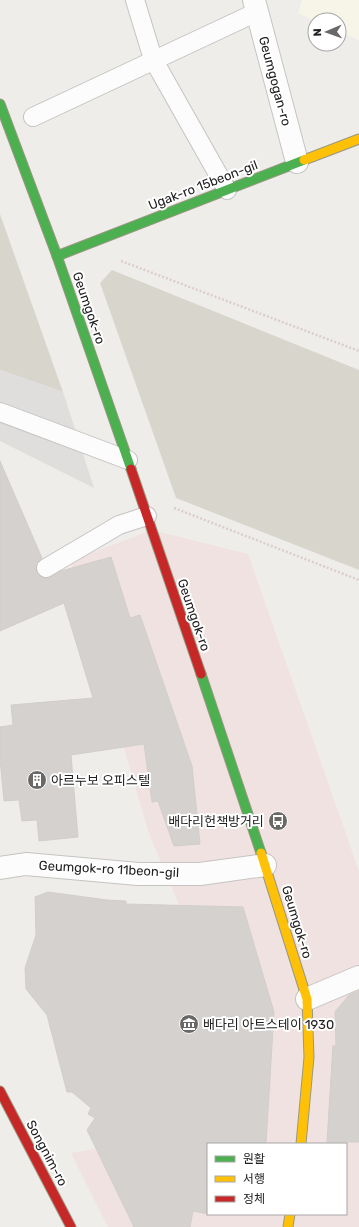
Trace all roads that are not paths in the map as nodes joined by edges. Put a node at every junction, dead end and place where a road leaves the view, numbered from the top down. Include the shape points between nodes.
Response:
1 (136, 0) edge
2 (256, 6) edge
3 (153, 59) junction
4 (0, 104) edge
5 (33, 117) dead end
6 (359, 139) edge
7 (297, 162) junction
8 (227, 190) junction
9 (57, 256) junction
10 (0, 412) edge
11 (128, 460) junction
12 (147, 516) junction
13 (46, 568) dead end
14 (265, 865) junction
15 (0, 868) edge
16 (359, 977) edge
17 (307, 999) junction
18 (0, 1091) edge
19 (301, 1143) edge
20 (290, 1215) edge
21 (71, 1227) edge
22 (288, 1227) edge

1 - 3 lane
2 - 3 lane
2 - 7 street, Geumgogan-ro
3 - 5 lane
3 - 8 lane
4 - 9 street, Geumgok-ro
6 - 7 street, Ugak-ro 15beon-gil
7 - 8 street, Ugak-ro 15beon-gil
8 - 9 street, Ugak-ro 15beon-gil
9 - 11 street, Geumgok-ro
10 - 11 lane
11 - 12 street, Geumgok-ro
12 - 13 lane via 119,525
12 - 14 street, Geumgok-ro
14 - 15 street, Geumgok-ro 11beon-gil via 200,874 138,874 26,864
14 - 17 street, Geumgok-ro
16 - 17 street
17 - 19 street, Geumgok-ro via 309,1057
18 - 21 street, Songnim-ro
20 - 22 street

